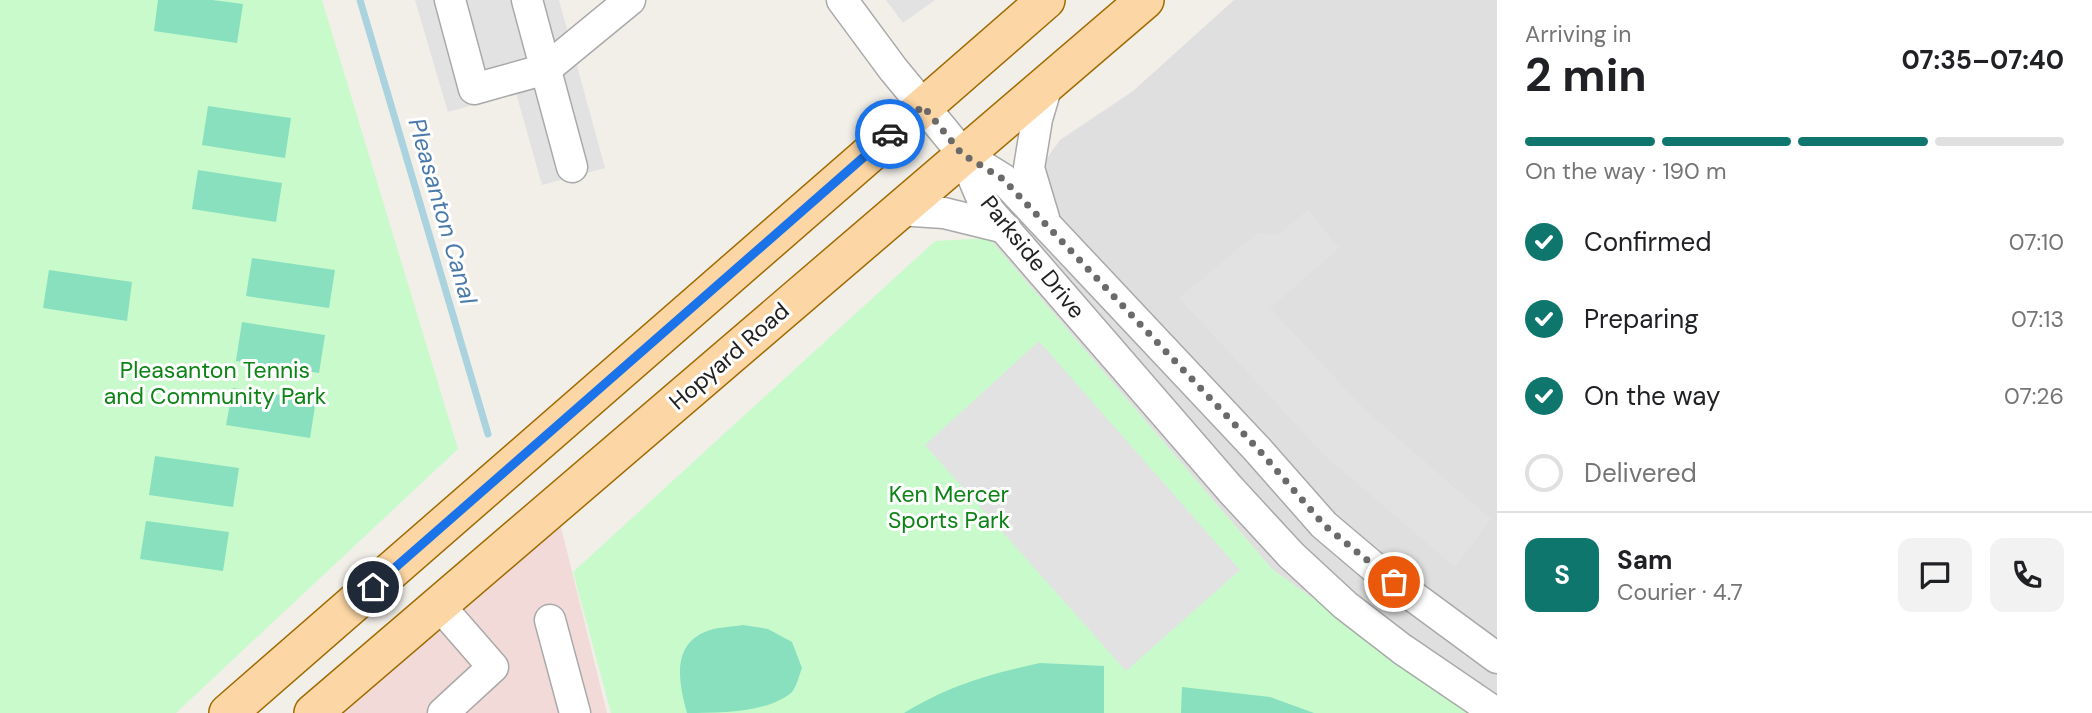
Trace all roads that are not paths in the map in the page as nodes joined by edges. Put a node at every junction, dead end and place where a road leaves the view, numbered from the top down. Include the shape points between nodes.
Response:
1 (450, 0) edge
2 (527, 0) edge
3 (630, 0) edge
4 (842, 0) edge
5 (1046, 0) edge
6 (1145, 0) edge
7 (546, 69) junction
8 (1048, 82) junction
9 (923, 106) junction
10 (962, 154) junction
11 (572, 167) dead end
12 (898, 210) junction
13 (1046, 225) junction
14 (1005, 228) junction
15 (439, 606) junction
16 (550, 620) dead end
17 (1497, 658) edge
18 (228, 713) edge
19 (313, 713) edge
20 (443, 713) edge
21 (575, 713) edge
22 (1496, 713) edge

1 - 7 street via 474,89
2 - 7 street
3 - 7 street
4 - 9 street
5 - 9 main road
6 - 8 main road, Hopyard Road
7 - 11 street
8 - 10 main road, Hopyard Road
8 - 13 street via 1029,168
9 - 10 street
9 - 18 main road
10 - 12 main road, Hopyard Road
10 - 13 street, Parkside Drive via 1003,179
10 - 14 street, Parkside Drive via 985,206
12 - 14 street via 944,213
12 - 15 main road, Hopyard Road
13 - 17 street, Parkside Drive via 1324,525
14 - 22 street, Parkside Drive via 1291,555 1402,649
15 - 19 main road, Hopyard Road
15 - 20 street via 493,667
16 - 21 street

